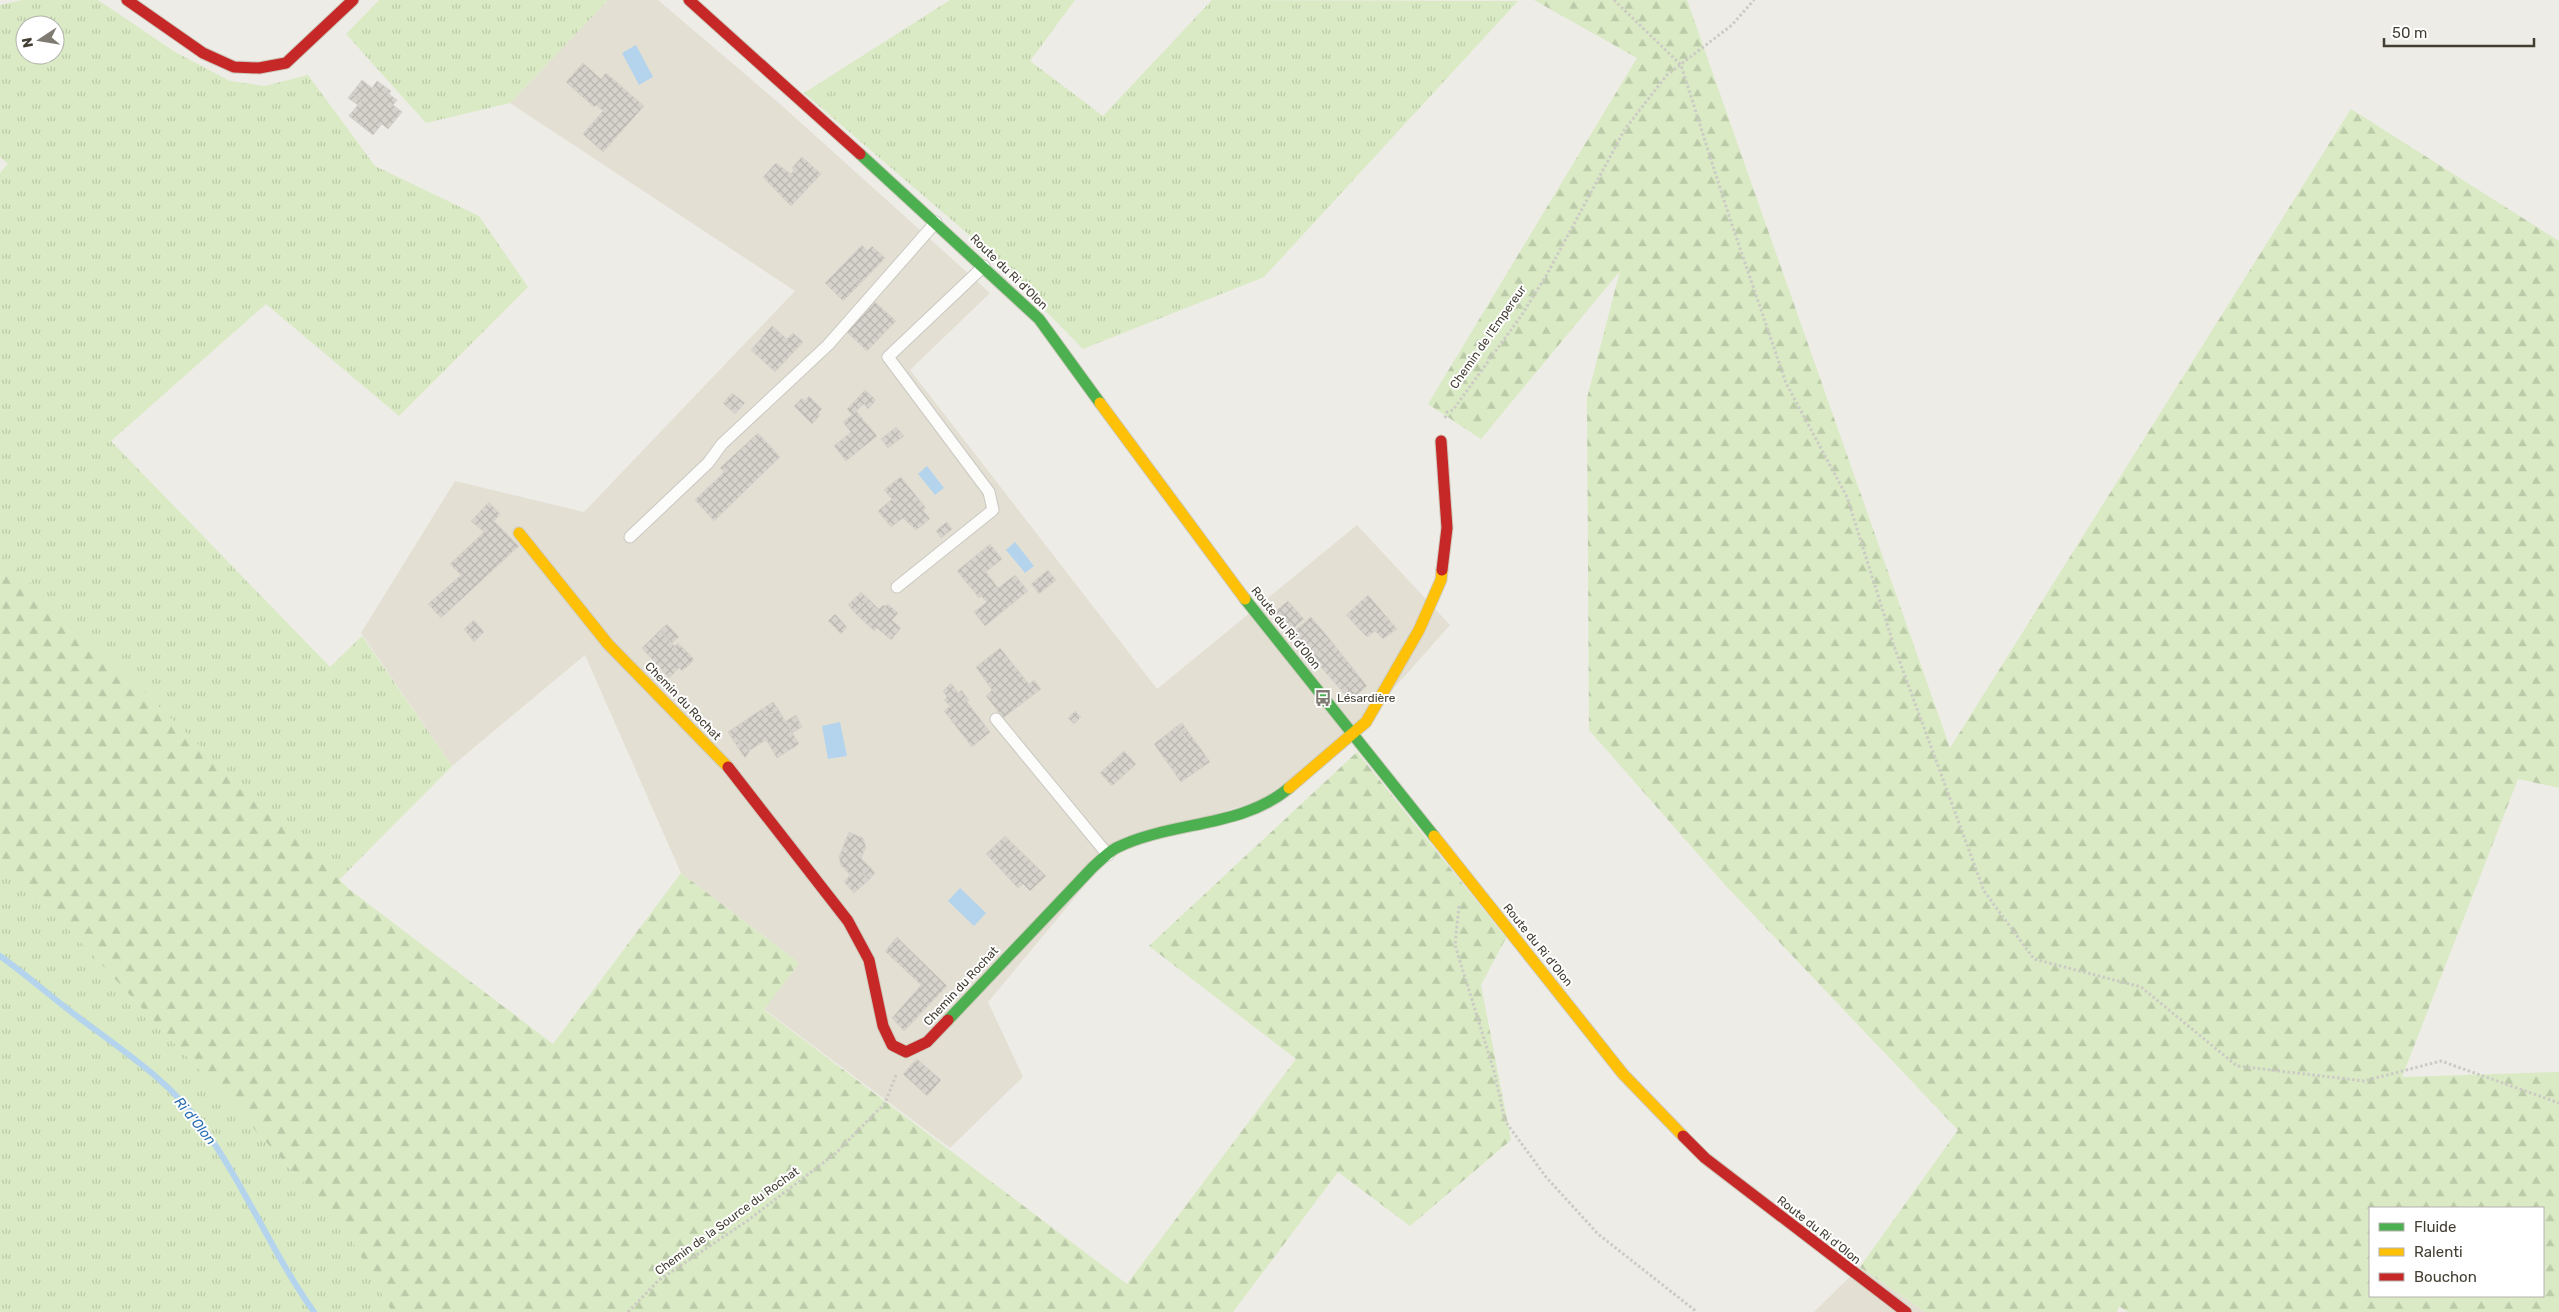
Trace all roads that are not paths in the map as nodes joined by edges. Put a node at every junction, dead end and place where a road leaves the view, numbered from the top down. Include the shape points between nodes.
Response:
1 (127, 0) edge
2 (353, 0) edge
3 (690, 0) edge
4 (936, 222) junction
5 (984, 266) junction
6 (1440, 440) road end
7 (519, 533) dead end
8 (630, 537) dead end
9 (897, 587) dead end
10 (996, 719) dead end
11 (1352, 732) junction
12 (1108, 855) junction
13 (1906, 1312) edge

1 - 2 street via 203,53 234,67 259,68 286,63
3 - 4 street, Route du Ri d'Olon
4 - 5 street, Route du Ri d'Olon
4 - 8 lane via 828,345 722,444 708,463
5 - 9 lane via 888,357 989,492 993,510
5 - 11 street, Route du Ri d'Olon via 1039,320 1221,570
6 - 11 street via 1447,528 1441,580 1419,630 1366,722
7 - 12 street, Chemin du Rochat via 608,644 726,764 848,921 869,960 883,1026 892,1045 906,1052 927,1042
10 - 12 lane
11 - 12 street, Chemin du Rochat via 1276,799 1242,812 1134,841
11 - 13 street, Route du Ri d'Olon via 1623,1074 1705,1158

